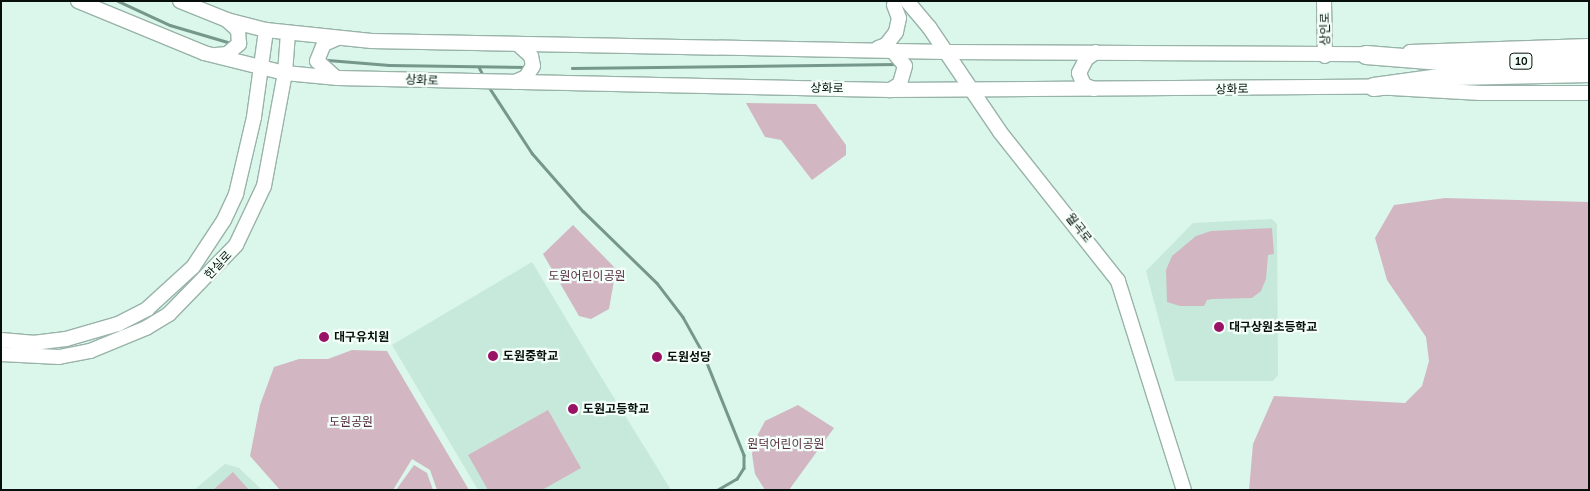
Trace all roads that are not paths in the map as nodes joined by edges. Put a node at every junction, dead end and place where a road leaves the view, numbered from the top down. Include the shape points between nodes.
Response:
1 (78, 1) edge
2 (180, 1) edge
3 (1324, 1) edge
4 (901, 3) edge
5 (227, 20) junction
6 (266, 30) junction
7 (288, 33) junction
8 (336, 39) junction
9 (520, 46) junction
10 (1589, 46) edge
11 (884, 48) junction
12 (946, 52) junction
13 (1096, 52) junction
14 (210, 55) junction
15 (1366, 55) junction
16 (1325, 56) junction
17 (1589, 59) edge
18 (259, 67) junction
19 (1454, 69) junction
20 (285, 73) junction
21 (1589, 73) edge
22 (335, 77) junction
23 (512, 83) junction
24 (1374, 87) junction
25 (972, 88) junction
26 (890, 90) junction
27 (1094, 90) junction
28 (1589, 93) edge
29 (1, 340) edge
30 (1, 354) edge
31 (1184, 490) edge

1 - 14 main road, 상화로
2 - 5 main road, 10
3 - 16 main road, 상인로
4 - 11 main road via 896,32
4 - 12 main road, 월곡로
5 - 6 main road, 10
5 - 14 main road via 238,30 239,44 227,54
6 - 7 main road, 10
6 - 18 main road, 한실로
7 - 8 main road, 10
7 - 20 main road, 한실로
8 - 9 main road, 10
8 - 22 main road via 324,44 317,61
9 - 11 main road, 10
9 - 23 main road via 531,56 533,66 526,77
10 - 15 main road, 10
11 - 12 main road, 10
11 - 26 main road via 906,66 900,84
12 - 13 main road, 10
12 - 25 main road, 월곡로
13 - 16 main road, 10
13 - 27 main road via 1086,59 1079,73 1084,85
14 - 18 main road, 상화로
15 - 16 main road, 10
15 - 19 highway
17 - 19 highway, 10
18 - 20 main road, 상화로
18 - 29 main road, 한실로 via 254,117 236,194 224,220 193,267 147,309 118,324 66,339 32,343
19 - 21 highway, 10
19 - 24 highway
20 - 22 main road, 상화로
20 - 30 main road, 한실로 via 264,186 236,245 196,289 169,314 146,328 90,351 59,357
22 - 23 main road, 상화로
23 - 26 main road, 상화로
24 - 27 main road, 상화로
24 - 28 main road, 상화로 via 1481,93
25 - 26 main road, 상화로
25 - 27 main road, 상화로
25 - 31 main road, 월곡로 via 1000,132 1118,281

